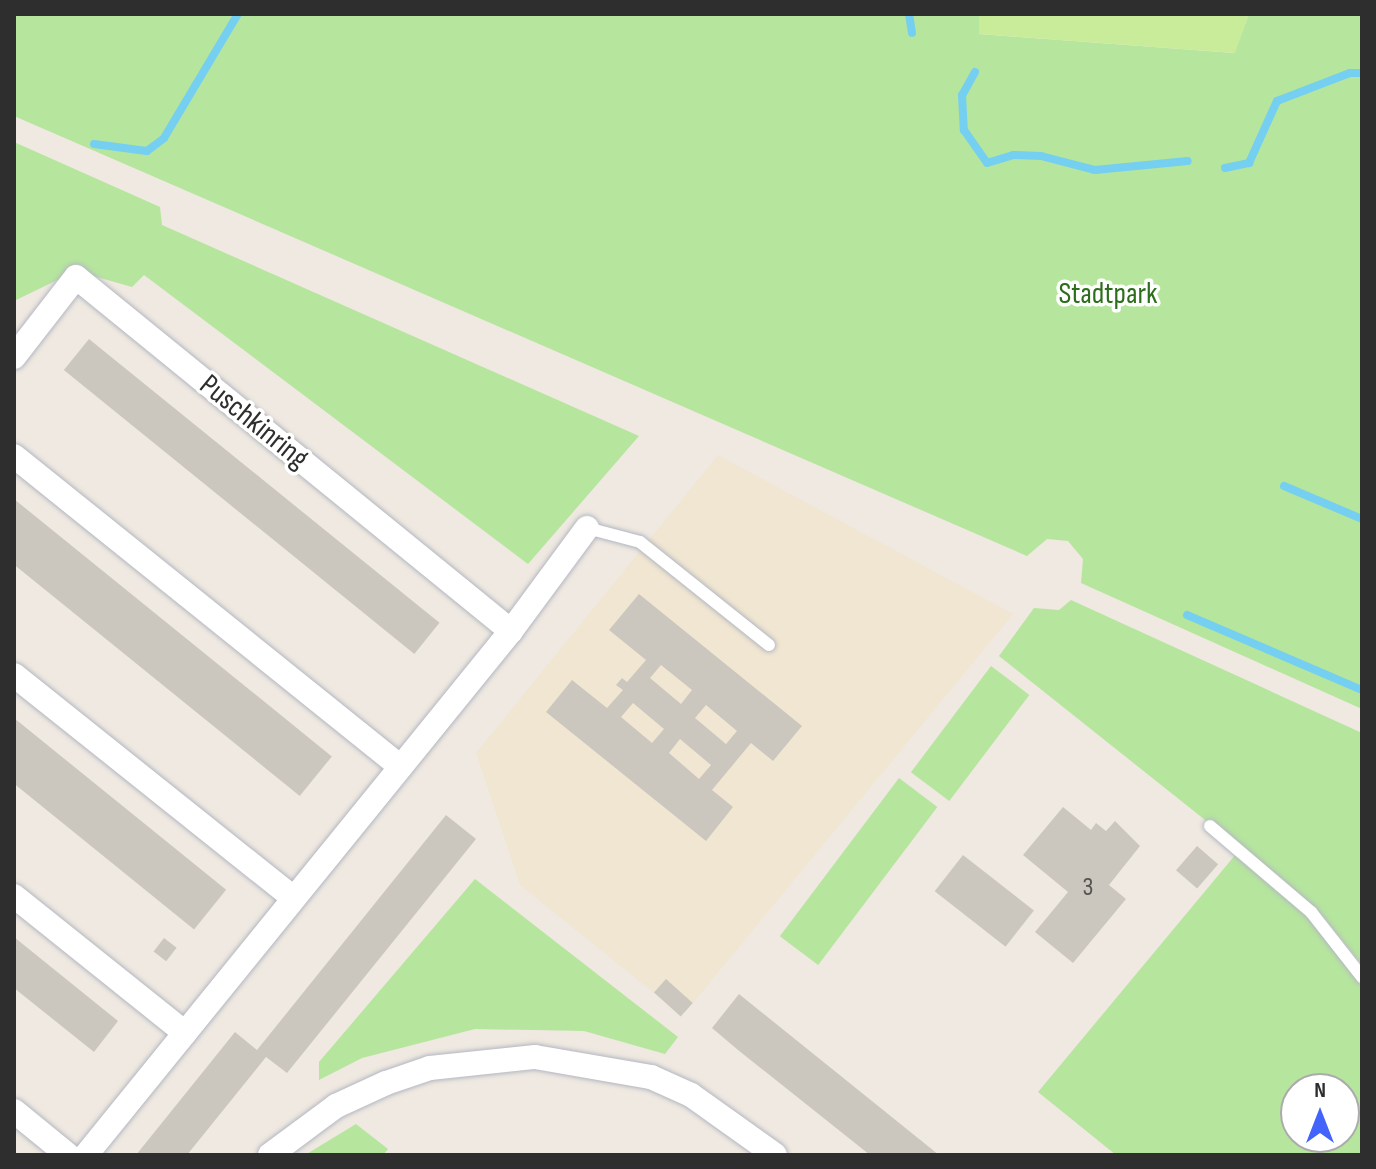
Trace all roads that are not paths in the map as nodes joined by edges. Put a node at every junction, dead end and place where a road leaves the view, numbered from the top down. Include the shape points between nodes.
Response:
1 (14, 357) edge
2 (14, 456) edge
3 (587, 528) joint
4 (511, 631) junction
5 (769, 645) dead end
6 (14, 675) edge
7 (401, 767) junction
8 (1210, 826) dead end
9 (14, 896) edge
10 (293, 898) junction
11 (1362, 977) edge
12 (185, 1033) junction
13 (14, 1111) edge
14 (68, 1155) edge
15 (86, 1155) edge
16 (270, 1155) edge
17 (775, 1155) edge

1 - 4 street, Puschkinring via 76,277
2 - 7 street
3 - 4 street
3 - 5 lane via 640,542
4 - 7 street
6 - 10 street
7 - 10 street
8 - 11 lane via 1311,912
9 - 12 street
10 - 12 street
12 - 15 street
13 - 14 street
16 - 17 street via 336,1106 386,1083 430,1068 535,1057 651,1077 691,1095

